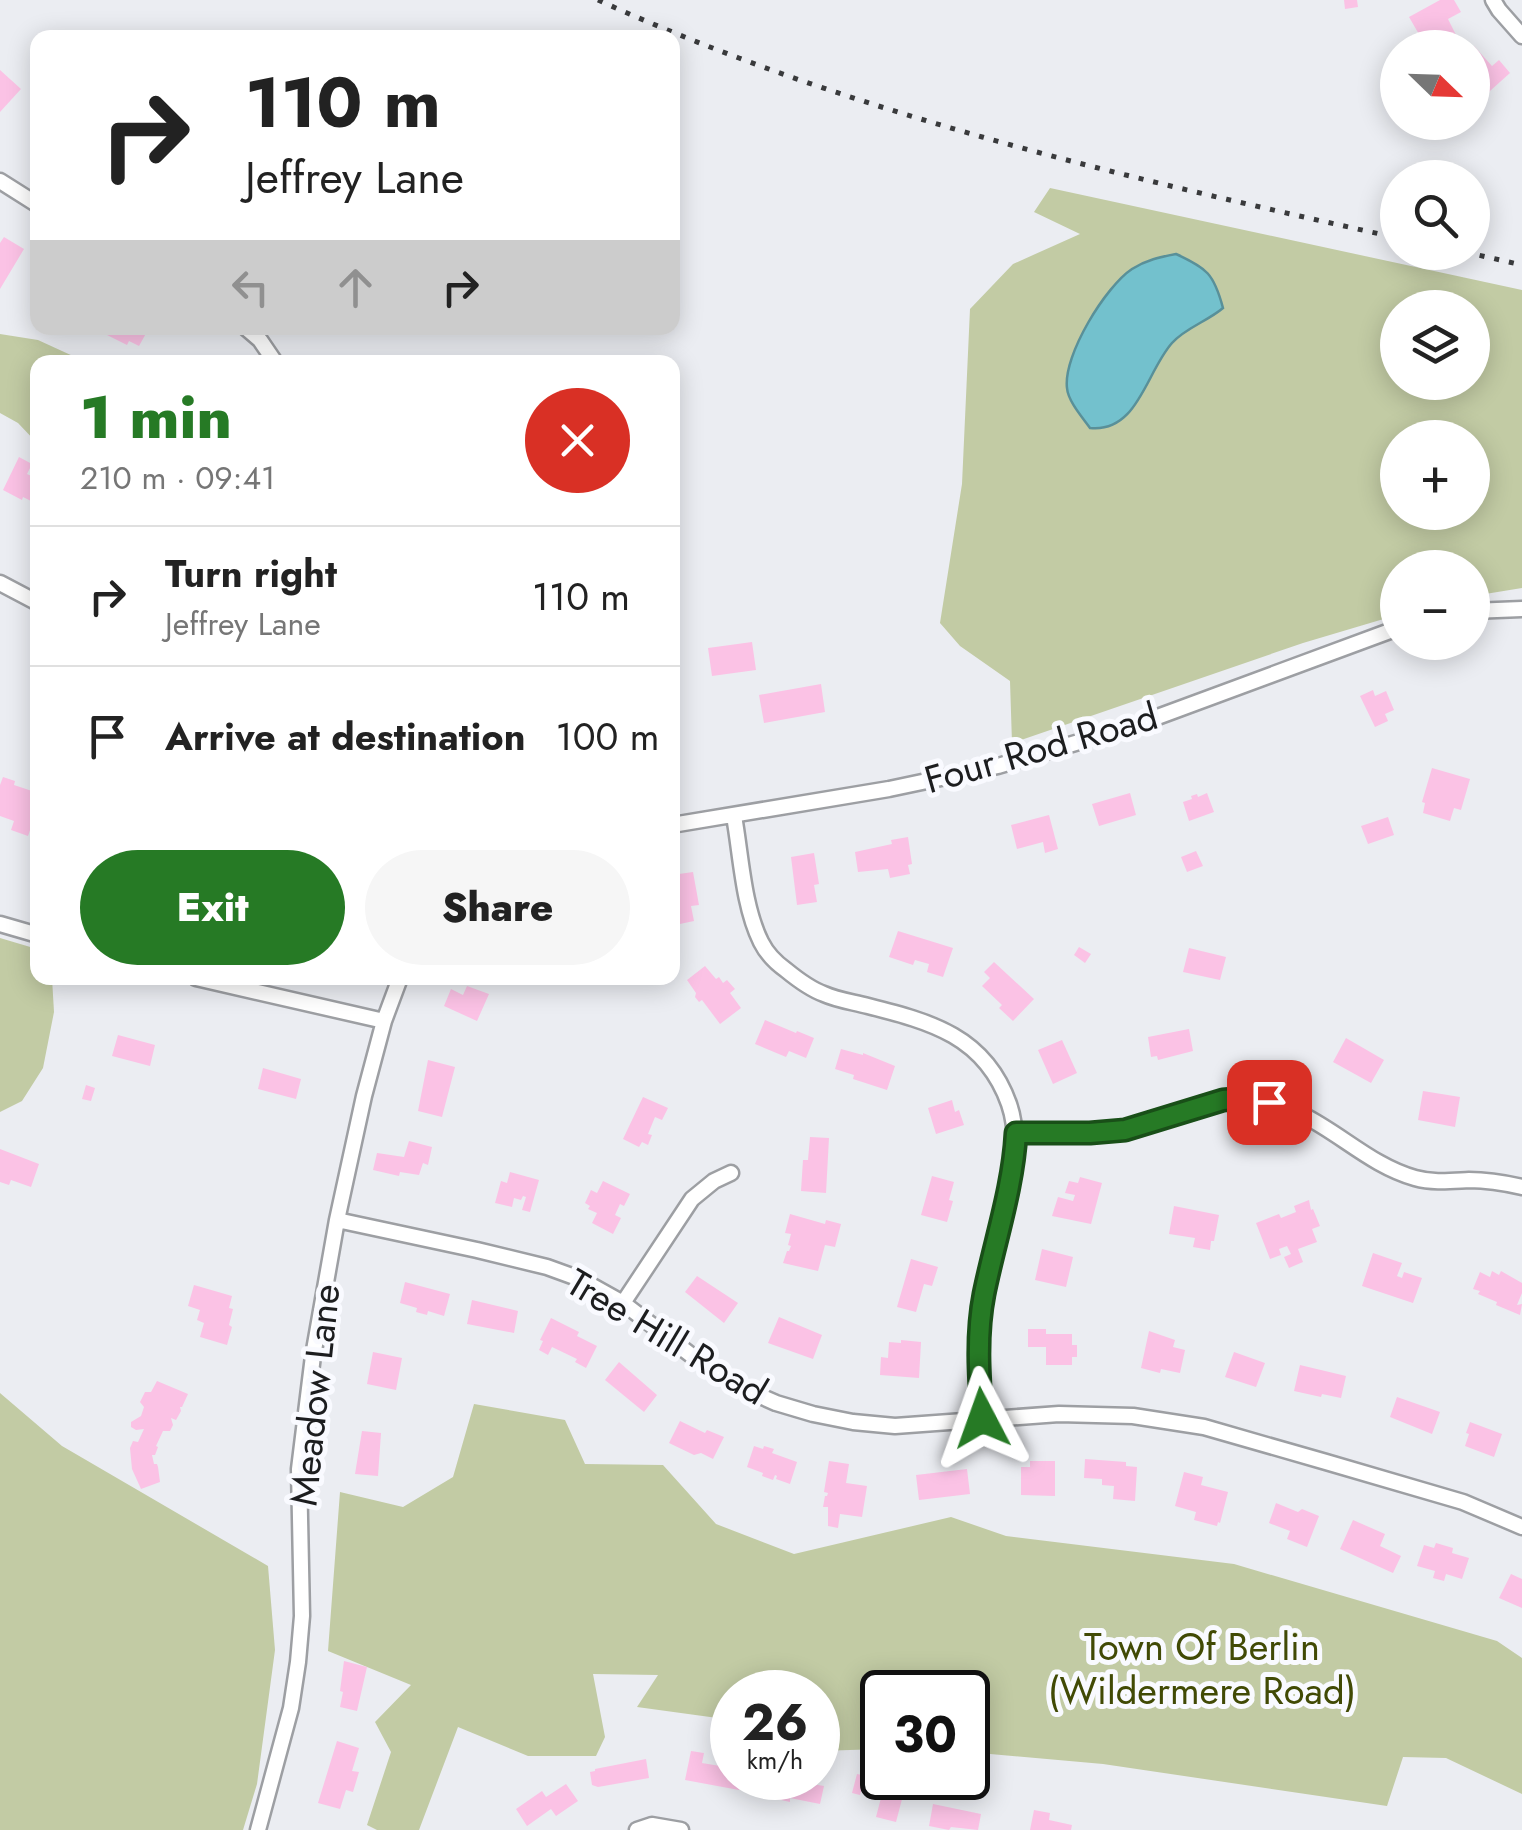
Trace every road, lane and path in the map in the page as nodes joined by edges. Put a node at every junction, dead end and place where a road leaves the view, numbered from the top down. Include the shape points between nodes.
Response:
1 (1494, 0) edge
2 (1522, 36) edge
3 (0, 180) edge
4 (30, 200) edge
5 (254, 335) edge
6 (270, 355) edge
7 (0, 583) edge
8 (30, 599) edge
9 (1522, 610) edge
10 (1490, 611) edge
11 (1380, 635) edge
12 (734, 816) junction
13 (680, 824) edge
14 (0, 924) edge
15 (30, 933) edge
16 (227, 985) edge
17 (397, 985) edge
18 (384, 1021) junction
19 (1016, 1133) junction
20 (731, 1173) dead end
21 (1522, 1187) edge
22 (338, 1220) junction
23 (623, 1302) junction
24 (982, 1418) junction
25 (1522, 1527) edge
26 (258, 1830) edge
27 (637, 1830) edge
28 (682, 1830) edge

1 - 2 street
3 - 4 street
5 - 6 street
7 - 8 street
9 - 10 street
11 - 12 street, Four Rod Road via 1133,726 998,766
12 - 13 street, Four Rod Road
12 - 19 street via 762,946 824,995 930,1022 958,1036 999,1080
14 - 15 street
16 - 18 street
17 - 18 street
18 - 22 street, Meadow Lane
19 - 21 street via 1125,1130 1246,1098 1294,1110 1414,1178
19 - 24 street via 984,1298
20 - 23 street via 692,1200
22 - 23 street, Tree Hill Road via 546,1267
22 - 26 street, Meadow Lane via 299,1468 298,1662
23 - 24 street, Tree Hill Road via 691,1355 776,1403 881,1424
24 - 25 street, Tree Hill Road via 1133,1416 1204,1427 1463,1502
27 - 28 street via 652,1824

